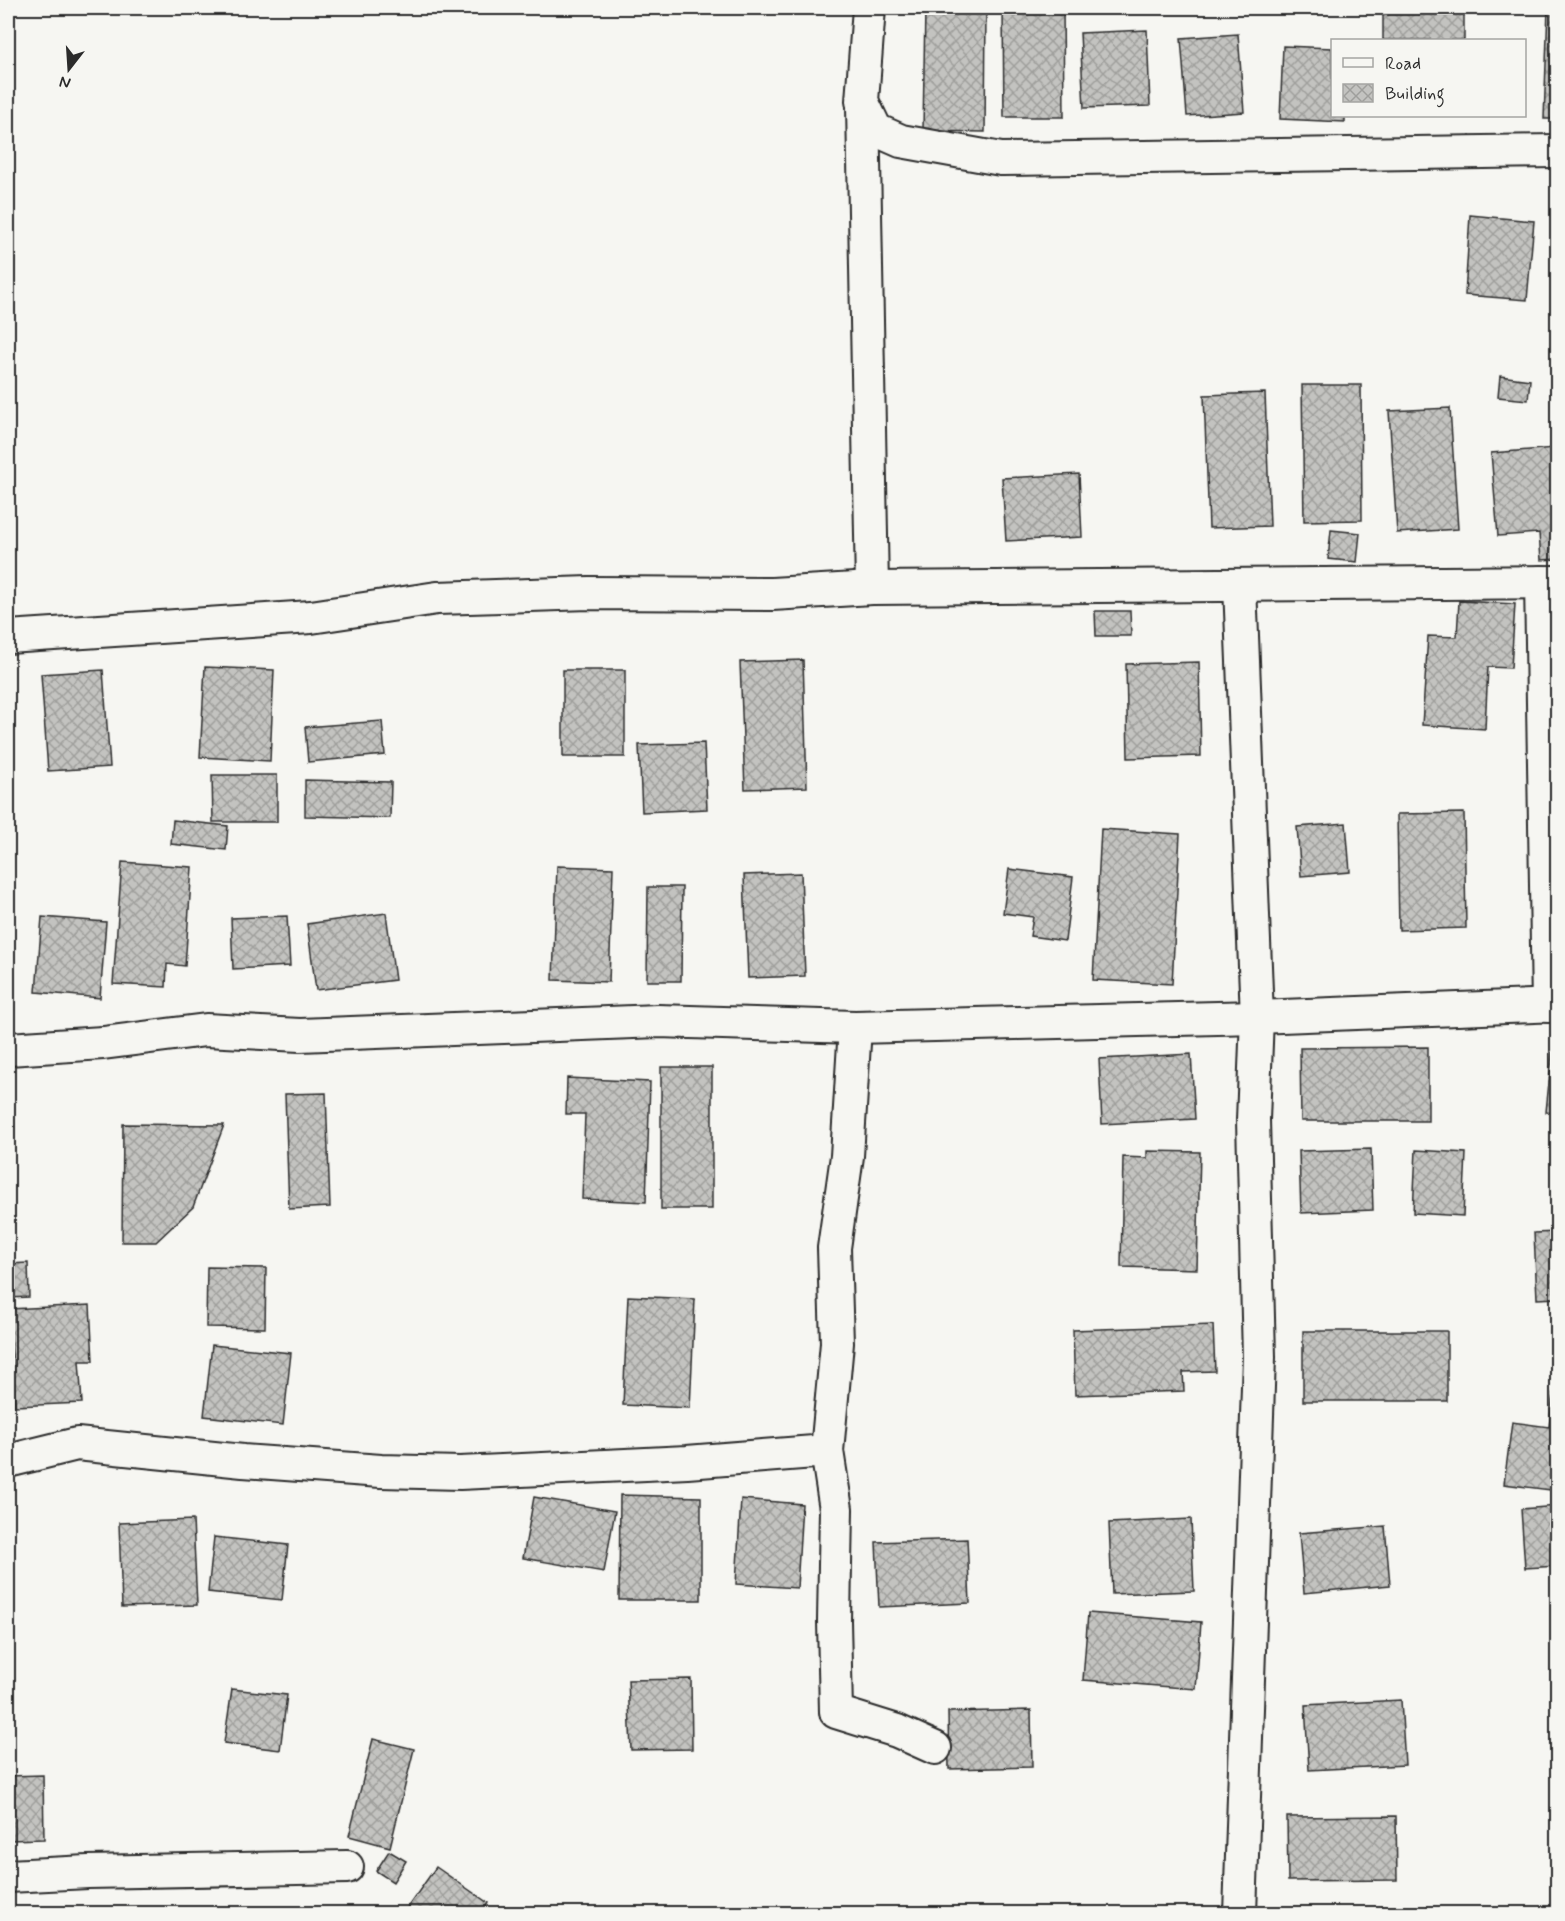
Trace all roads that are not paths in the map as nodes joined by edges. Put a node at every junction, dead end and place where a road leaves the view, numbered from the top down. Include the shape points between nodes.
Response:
1 (869, 8) edge
2 (862, 101) junction
3 (1557, 151) edge
4 (1549, 582) edge
5 (1240, 585) junction
6 (872, 588) junction
7 (8, 637) edge
8 (1553, 1005) edge
9 (1257, 1017) junction
10 (855, 1027) junction
11 (8, 1048) edge
12 (827, 1451) junction
13 (8, 1461) edge
14 (935, 1748) dead end
15 (347, 1867) dead end
16 (8, 1876) edge
17 (1240, 1914) edge

1 - 2 street
2 - 3 street via 876,130 901,141 1001,159
2 - 6 street
4 - 5 street
4 - 8 street
5 - 6 street
5 - 9 street
6 - 7 street via 772,594 589,593 437,598 311,617
8 - 9 street
9 - 10 street
9 - 17 street via 1253,1120 1259,1357
10 - 11 street via 658,1021 300,1035 206,1030 103,1043
10 - 12 street via 847,1156 834,1248 837,1343
12 - 13 street via 460,1473 346,1469 77,1444
12 - 14 street via 836,1509 837,1712
15 - 16 street

